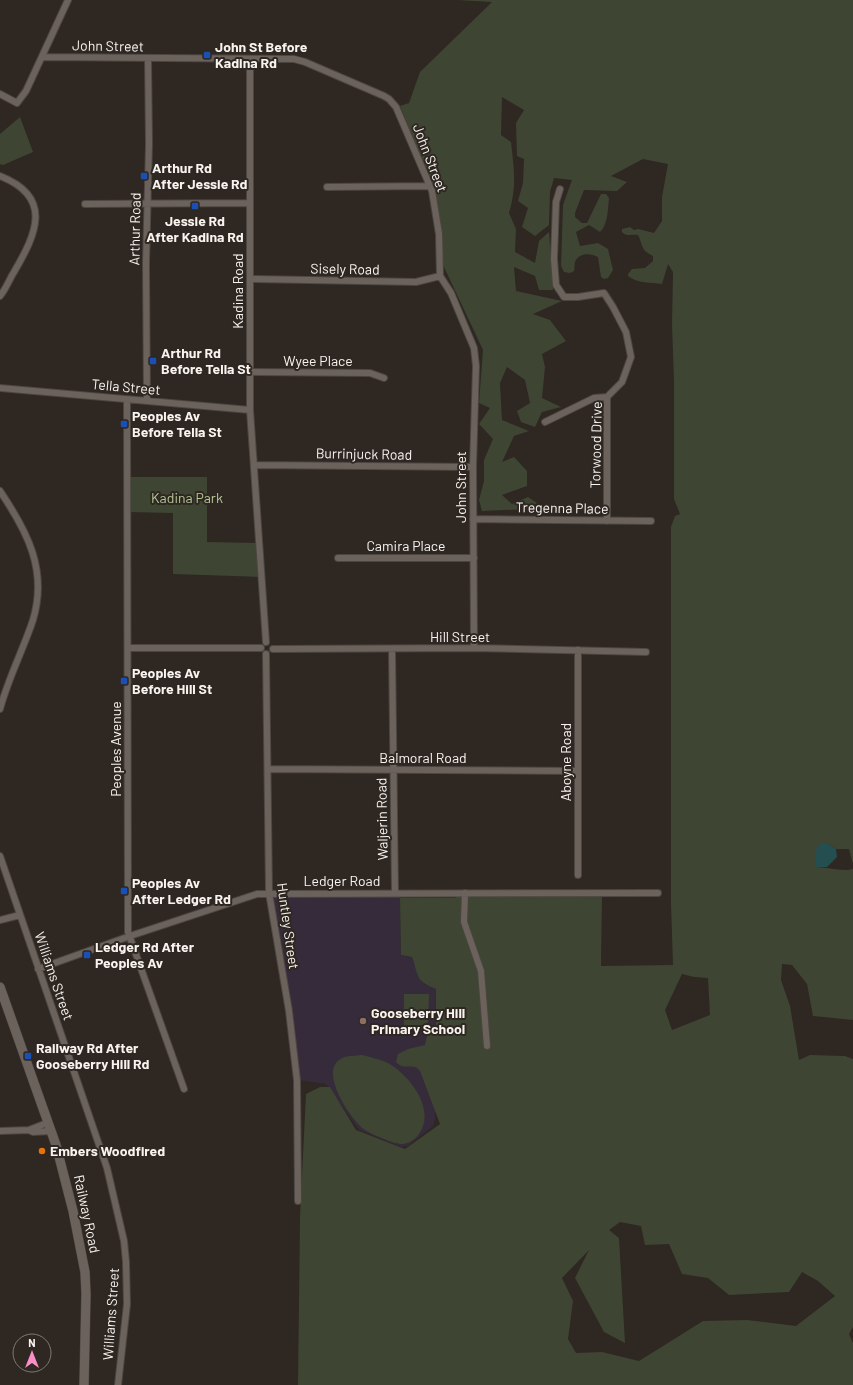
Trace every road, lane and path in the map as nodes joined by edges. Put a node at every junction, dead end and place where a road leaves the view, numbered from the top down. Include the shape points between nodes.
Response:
1 (68, 0) edge
2 (42, 57) junction
3 (148, 58) junction
4 (250, 59) junction
5 (0, 94) edge
6 (0, 176) edge
7 (430, 186) junction
8 (327, 187) dead end
9 (560, 189) dead end
10 (147, 203) junction
11 (250, 203) junction
12 (85, 204) dead end
13 (440, 276) junction
14 (250, 280) junction
15 (0, 296) edge
16 (250, 372) junction
17 (384, 378) dead end
18 (0, 388) edge
19 (607, 397) junction
20 (127, 400) junction
21 (147, 401) junction
22 (250, 410) junction
23 (545, 422) dead end
24 (254, 465) junction
25 (473, 467) junction
26 (0, 491) edge
27 (473, 519) junction
28 (607, 521) junction
29 (651, 521) dead end
30 (338, 558) dead end
31 (474, 558) junction
32 (266, 642) junction
33 (128, 648) junction
34 (261, 648) junction
35 (392, 648) junction
36 (474, 648) junction
37 (273, 649) junction
38 (578, 650) junction
39 (646, 652) dead end
40 (266, 654) junction
41 (0, 710) edge
42 (268, 770) junction
43 (394, 770) junction
44 (578, 771) junction
45 (0, 856) edge
46 (578, 875) dead end
47 (269, 893) junction
48 (395, 893) junction
49 (465, 893) junction
50 (658, 893) dead end
51 (20, 915) junction
52 (0, 920) edge
53 (130, 936) junction
54 (38, 968) junction
55 (0, 987) edge
56 (487, 1046) dead end
57 (184, 1089) dead end
58 (49, 1127) junction
59 (0, 1131) edge
60 (298, 1201) dead end
61 (84, 1385) edge
62 (118, 1385) edge

1 - 2 street
2 - 3 street, John Street
2 - 5 street via 26,91 17,103
3 - 4 street, John Street
3 - 10 street, Arthur Road
4 - 7 street, John Street via 294,59 305,62 389,99 396,107
4 - 11 street, Kadina Road
6 - 15 street via 25,190 32,202 36,220 35,230 25,254
7 - 8 street
7 - 13 street, John Street via 439,234
9 - 19 street, Torwood Drive via 556,202 556,285 564,297 604,293 626,332 631,357 622,382
10 - 11 street
10 - 12 street
10 - 21 street, Arthur Road
11 - 14 street, Kadina Road
13 - 14 street, Sisely Road via 416,282
13 - 25 street, John Street via 451,293 474,348 476,366
14 - 16 street, Kadina Road
16 - 17 street, Wyee Place via 370,373
16 - 22 street, Kadina Road
18 - 20 street, Tella Street
19 - 23 street via 594,398
19 - 28 street, Torwood Drive
20 - 21 street, Tella Street
20 - 33 street, Peoples Avenue
21 - 22 street, Tella Street
22 - 24 street, Kadina Road
24 - 25 street, Burrinjuck Road
24 - 32 street, Kadina Road
25 - 27 street, John Street
26 - 41 street via 20,522 29,542 37,572 38,588 33,619
27 - 28 street, Tregenna Place
27 - 31 street, John Street
28 - 29 street, Tregenna Place
30 - 31 street, Camira Place
31 - 36 street, John Street
32 - 34 street
32 - 37 street via 271,644
33 - 34 street
33 - 53 street, Peoples Avenue
34 - 40 street
35 - 36 street, Hill Street
35 - 37 street, Hill Street
35 - 43 street, Waljerin Road
36 - 38 street, Hill Street
37 - 40 street via 271,653
38 - 39 street, Hill Street
38 - 44 street, Aboyne Road
40 - 42 street, Huntley Street
42 - 43 street, Balmoral Road
42 - 47 street, Huntley Street
43 - 44 street, Balmoral Road
43 - 48 street, Waljerin Road
44 - 46 street, Aboyne Road
45 - 51 street, Williams Street
47 - 48 street, Ledger Road
47 - 53 street, Ledger Road via 257,894
47 - 60 street, Huntley Street via 289,1011 297,1080
48 - 49 street, Ledger Road
49 - 50 street, Ledger Road
49 - 56 street via 464,922 481,971
51 - 52 street
51 - 54 street, Williams Street
53 - 54 street, Ledger Road
53 - 57 street, Peoples Avenue
54 - 62 street, Williams Street via 107,1168 124,1241 127,1304
55 - 58 street, Railway Road
58 - 59 street via 33,1132
58 - 61 street, Railway Road via 68,1188 85,1272

